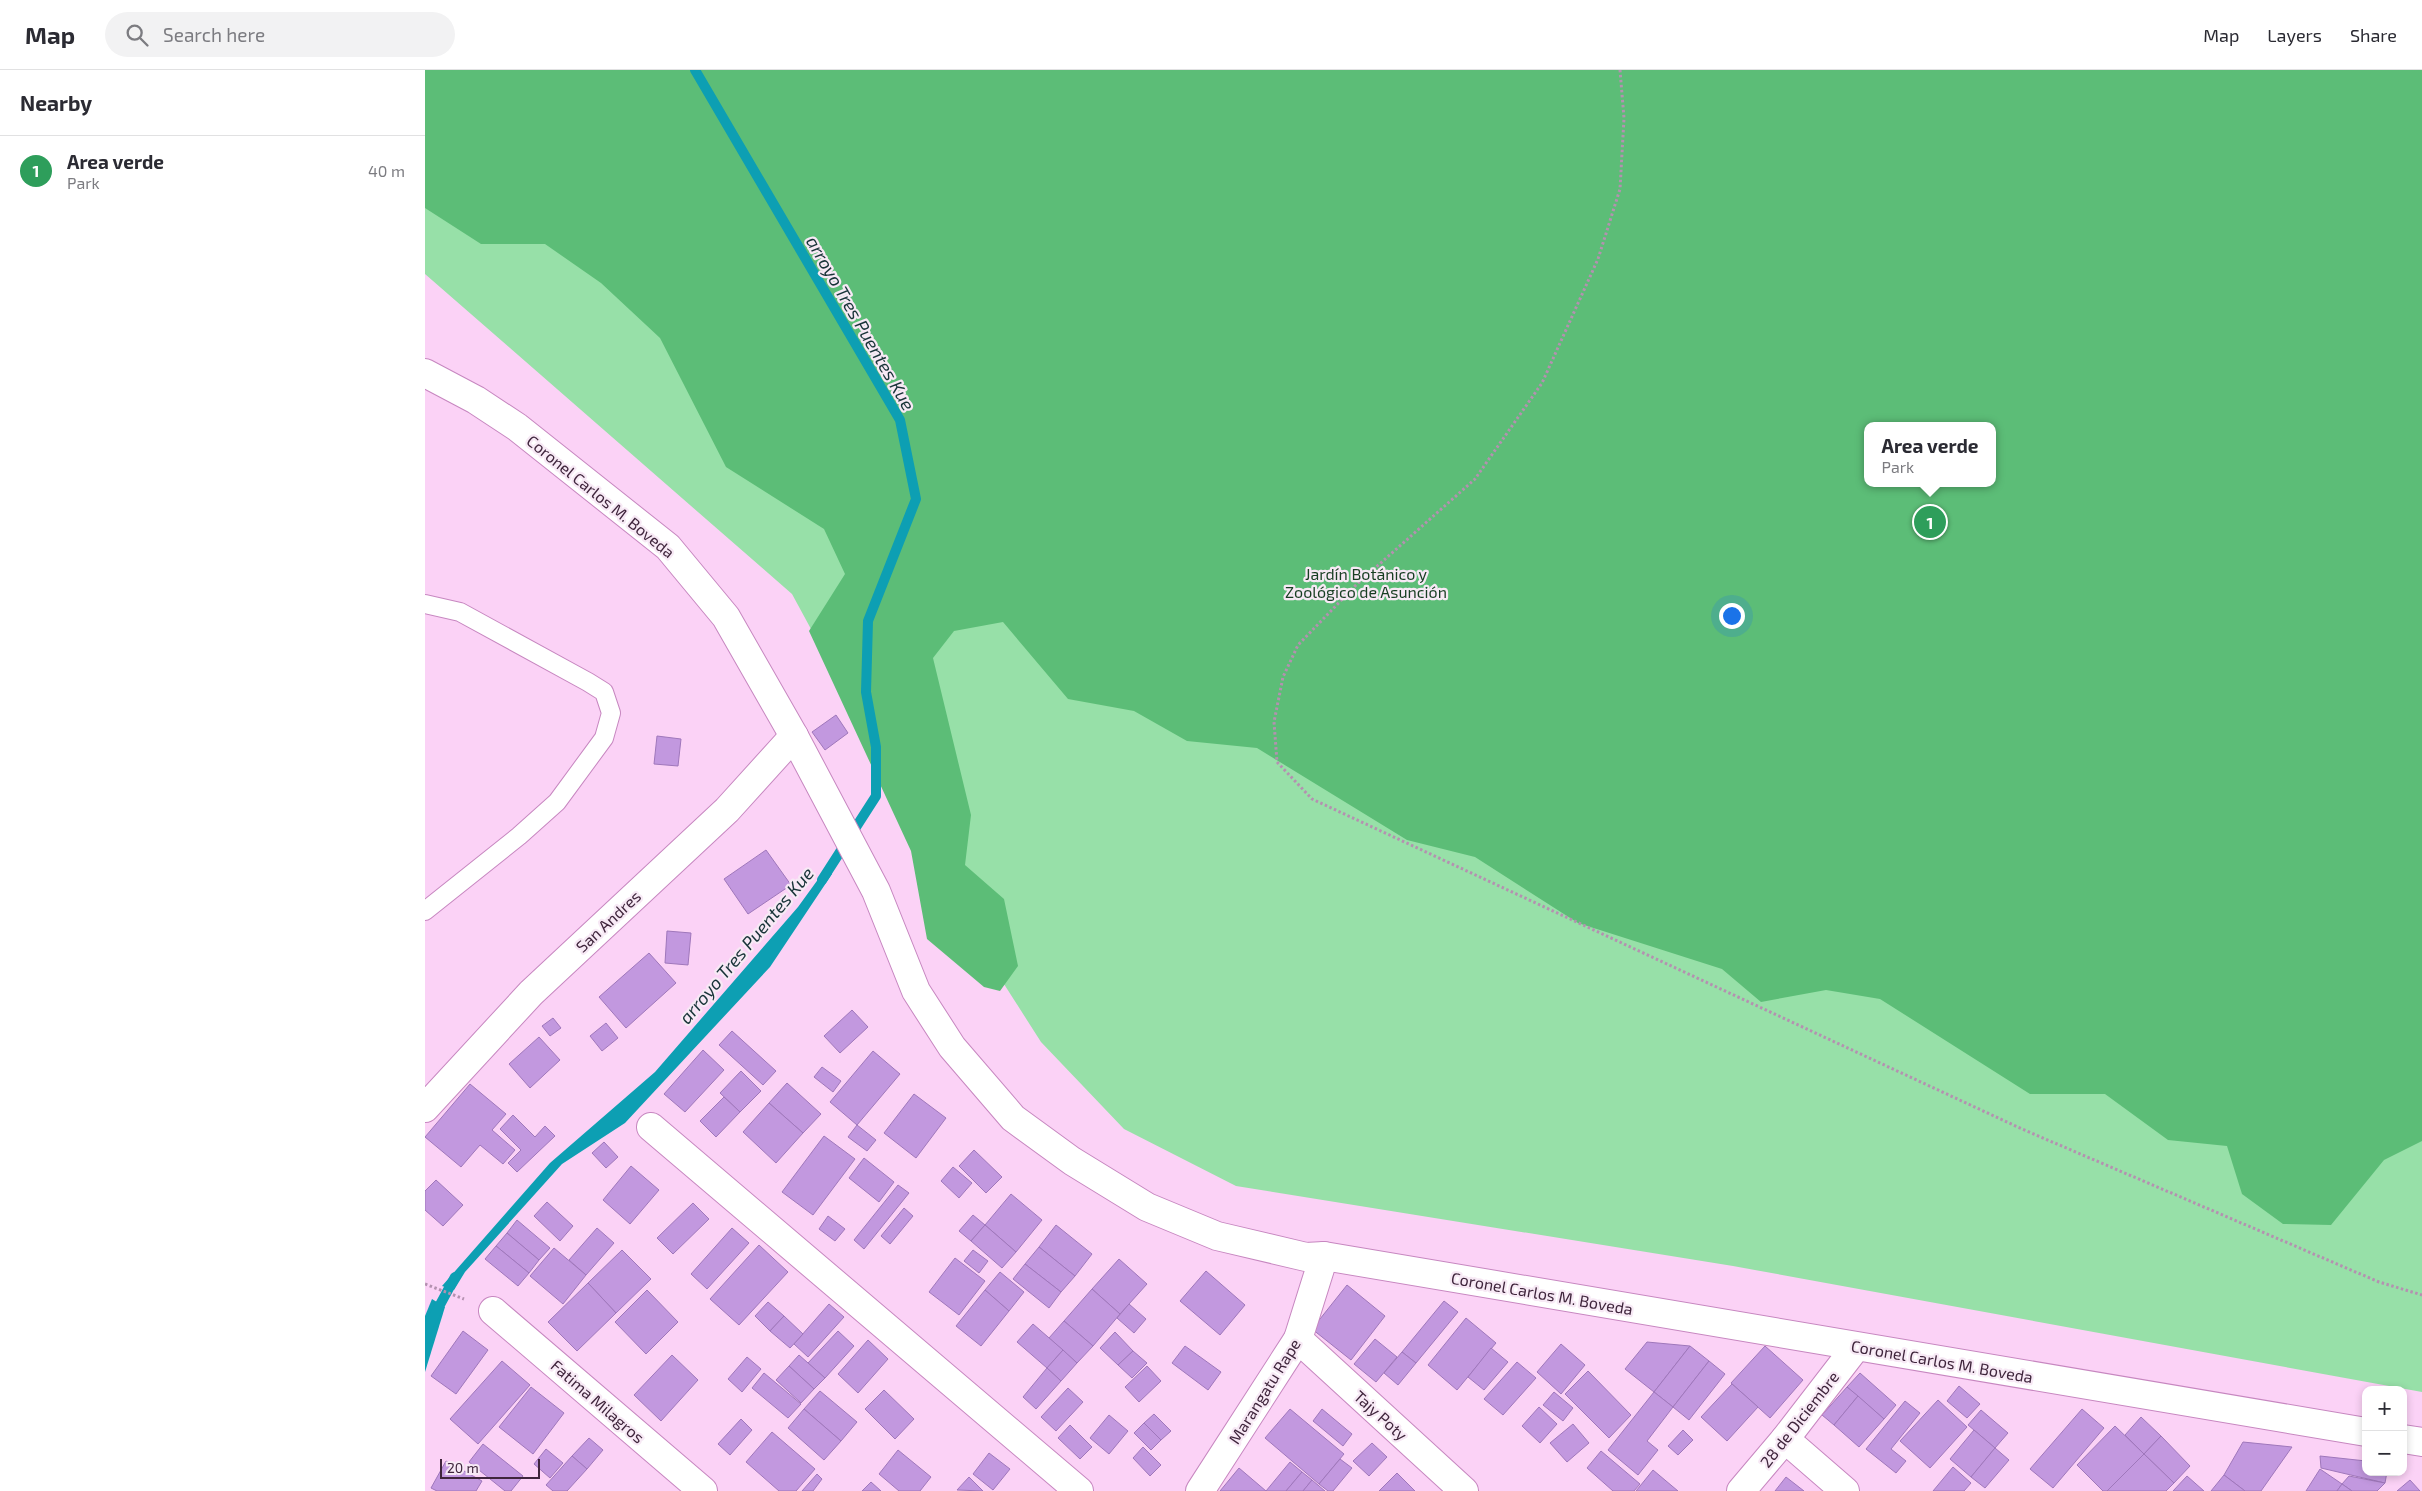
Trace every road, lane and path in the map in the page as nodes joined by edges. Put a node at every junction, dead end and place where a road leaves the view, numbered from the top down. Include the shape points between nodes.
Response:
1 (1620, 70) edge
2 (425, 373) edge
3 (425, 604) edge
4 (794, 736) junction
5 (425, 912) edge
6 (425, 1108) edge
7 (651, 1127) dead end
8 (1324, 1256) junction
9 (425, 1284) edge
10 (2422, 1295) edge
11 (493, 1311) joint
12 (1298, 1339) junction
13 (1856, 1347) junction
14 (2362, 1431) edge
15 (1785, 1439) junction
16 (2407, 1440) edge
17 (2422, 1442) edge
18 (703, 1491) edge
19 (1079, 1491) edge
20 (1200, 1491) edge
21 (1464, 1491) edge
22 (1741, 1491) edge
23 (1845, 1491) edge

1 - 10 path via 1625,118 1620,189 1599,259 1541,383 1475,479 1357,585 1298,645 1283,677 1274,722 1277,762 1312,799 1321,804 2022,1129 2379,1282
2 - 4 street, Coronel Carlos M. Boveda via 476,400 517,428 668,547 726,617
3 - 5 lane via 460,612 588,682 604,692 611,712 604,738 557,802
4 - 6 street, San Andres via 727,810 531,993
4 - 8 street, Coronel Carlos M. Boveda via 876,891 917,991 953,1047 1013,1118 1072,1161 1147,1207 1217,1236 1306,1257
7 - 19 street
8 - 12 street, Marangatu Rape
8 - 13 street, Coronel Carlos M. Boveda
9 - 11 path
11 - 18 street, Fatima Milagros
12 - 20 street, Marangatu Rape
12 - 21 street, Tajy Poty
13 - 14 street, Coronel Carlos M. Boveda
13 - 15 street, 28 de Diciembre
15 - 22 street, 28 de Diciembre
15 - 23 street
16 - 17 street

